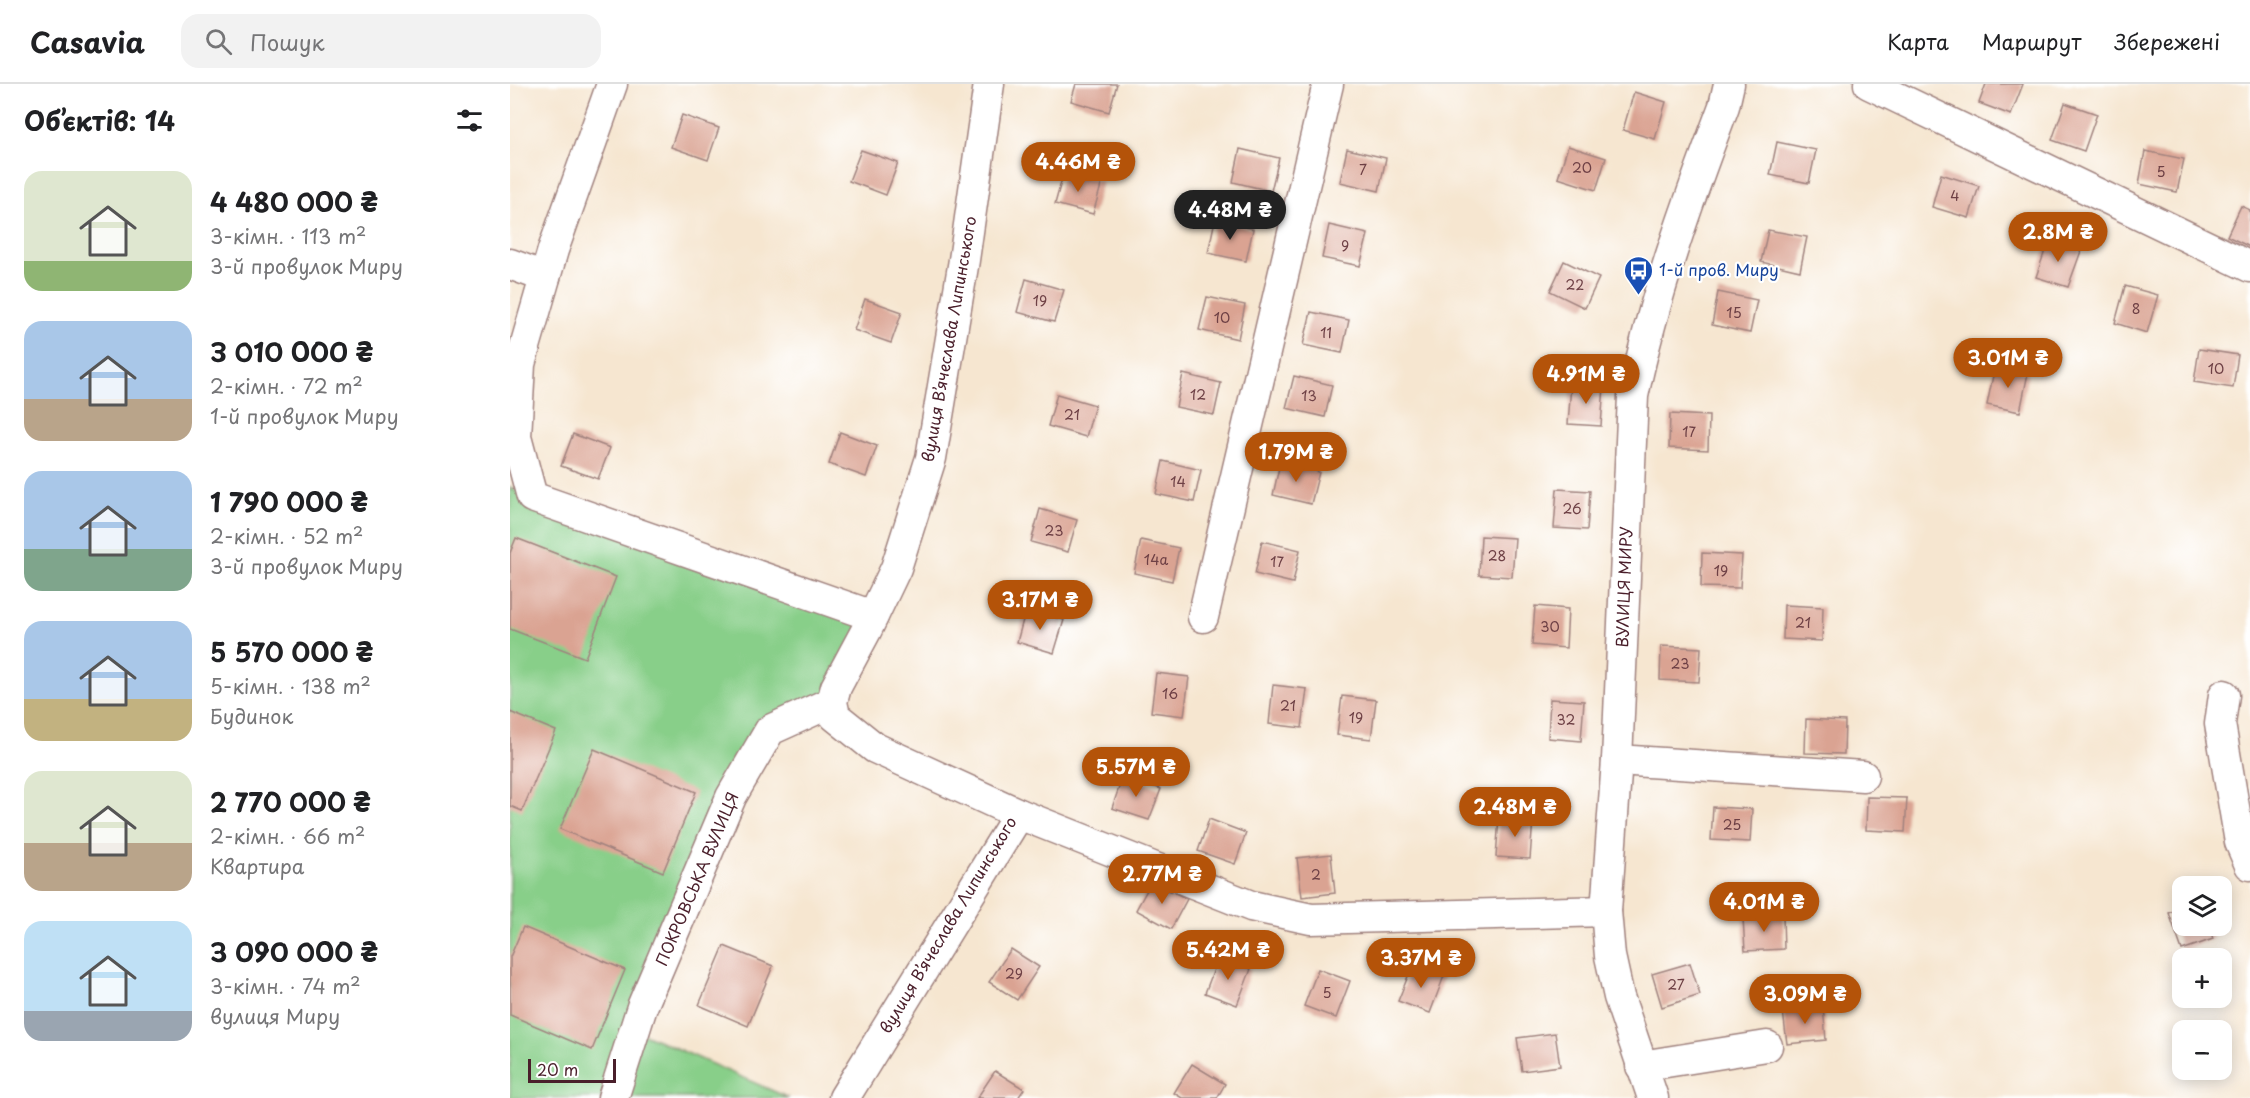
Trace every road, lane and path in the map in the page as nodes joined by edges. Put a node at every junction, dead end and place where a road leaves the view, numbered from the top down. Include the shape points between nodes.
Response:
1 (612, 84) edge
2 (989, 84) edge
3 (1328, 84) edge
4 (1729, 84) edge
5 (1869, 84) edge
6 (510, 264) edge
7 (2250, 267) edge
8 (545, 277) junction
9 (521, 492) edge
10 (873, 616) junction
11 (1203, 617) dead end
12 (2224, 695) dead end
13 (832, 702) junction
14 (1617, 760) junction
15 (1863, 776) dead end
16 (1019, 814) junction
17 (2250, 865) edge
18 (1606, 911) junction
19 (1767, 1046) dead end
20 (1641, 1066) junction
21 (613, 1098) edge
22 (844, 1098) edge
23 (1653, 1098) edge

1 - 8 street
2 - 10 street, вулиця Вʼячеслава Липинського via 931,458 896,568
3 - 11 street
4 - 14 street, ВУЛИЦЯ МИРУ via 1659,288 1633,396
5 - 7 street
6 - 8 street
8 - 9 street via 520,364 516,437
9 - 10 street
10 - 13 street, вулиця Вʼячеслава Липинського
12 - 17 street via 2220,724 2240,842
13 - 16 street, вулиця Вʼячеслава Липинського via 835,716 875,748
13 - 21 street, ПОКРОВСЬКА ВУЛИЦЯ via 770,730 731,797 642,1007
14 - 15 street
14 - 18 street, ВУЛИЦЯ МИРУ
16 - 18 street via 1251,906 1311,919
16 - 22 street, вулиця Вʼячеслава Липинського
18 - 20 street, ВУЛИЦЯ МИРУ via 1610,956
19 - 20 street
20 - 23 street, ВУЛИЦЯ МИРУ

